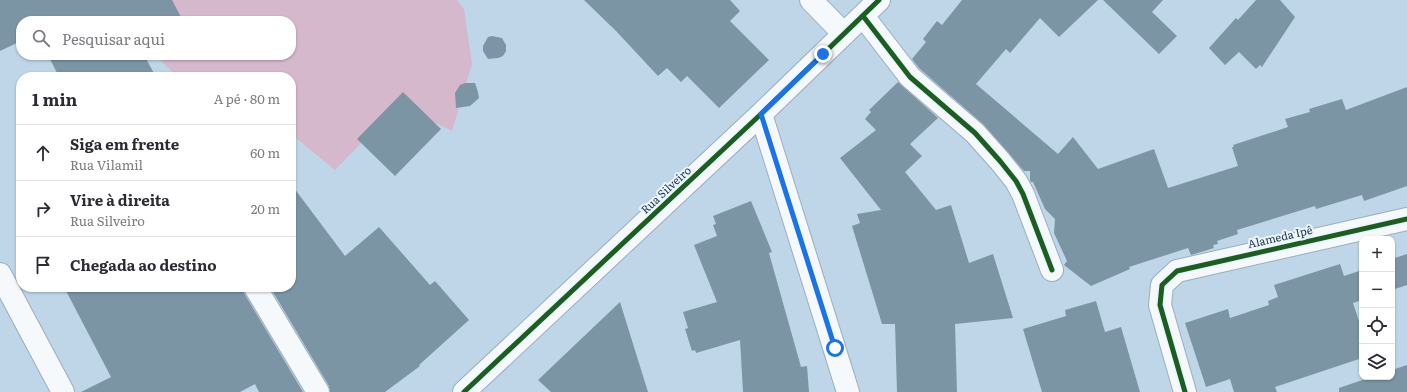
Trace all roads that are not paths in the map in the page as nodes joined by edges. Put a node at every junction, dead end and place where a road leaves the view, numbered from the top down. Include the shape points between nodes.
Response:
1 (811, 0) edge
2 (879, 0) edge
3 (863, 16) junction
4 (844, 34) junction
5 (761, 114) junction
6 (1407, 218) edge
7 (1052, 270) dead end
8 (2, 281) edge
9 (258, 292) edge
10 (63, 392) edge
11 (318, 392) edge
12 (464, 392) edge
13 (848, 392) edge
14 (1185, 392) edge

1 - 4 street
2 - 3 street, Rua Silveiro
3 - 4 street, Rua Silveiro
3 - 7 street via 910,77 974,133 1016,181
4 - 5 street, Rua Silveiro
5 - 12 street, Rua Silveiro
5 - 13 street
6 - 14 street, Alameda Ipê via 1178,271 1162,285 1160,304
8 - 10 street
9 - 11 street

